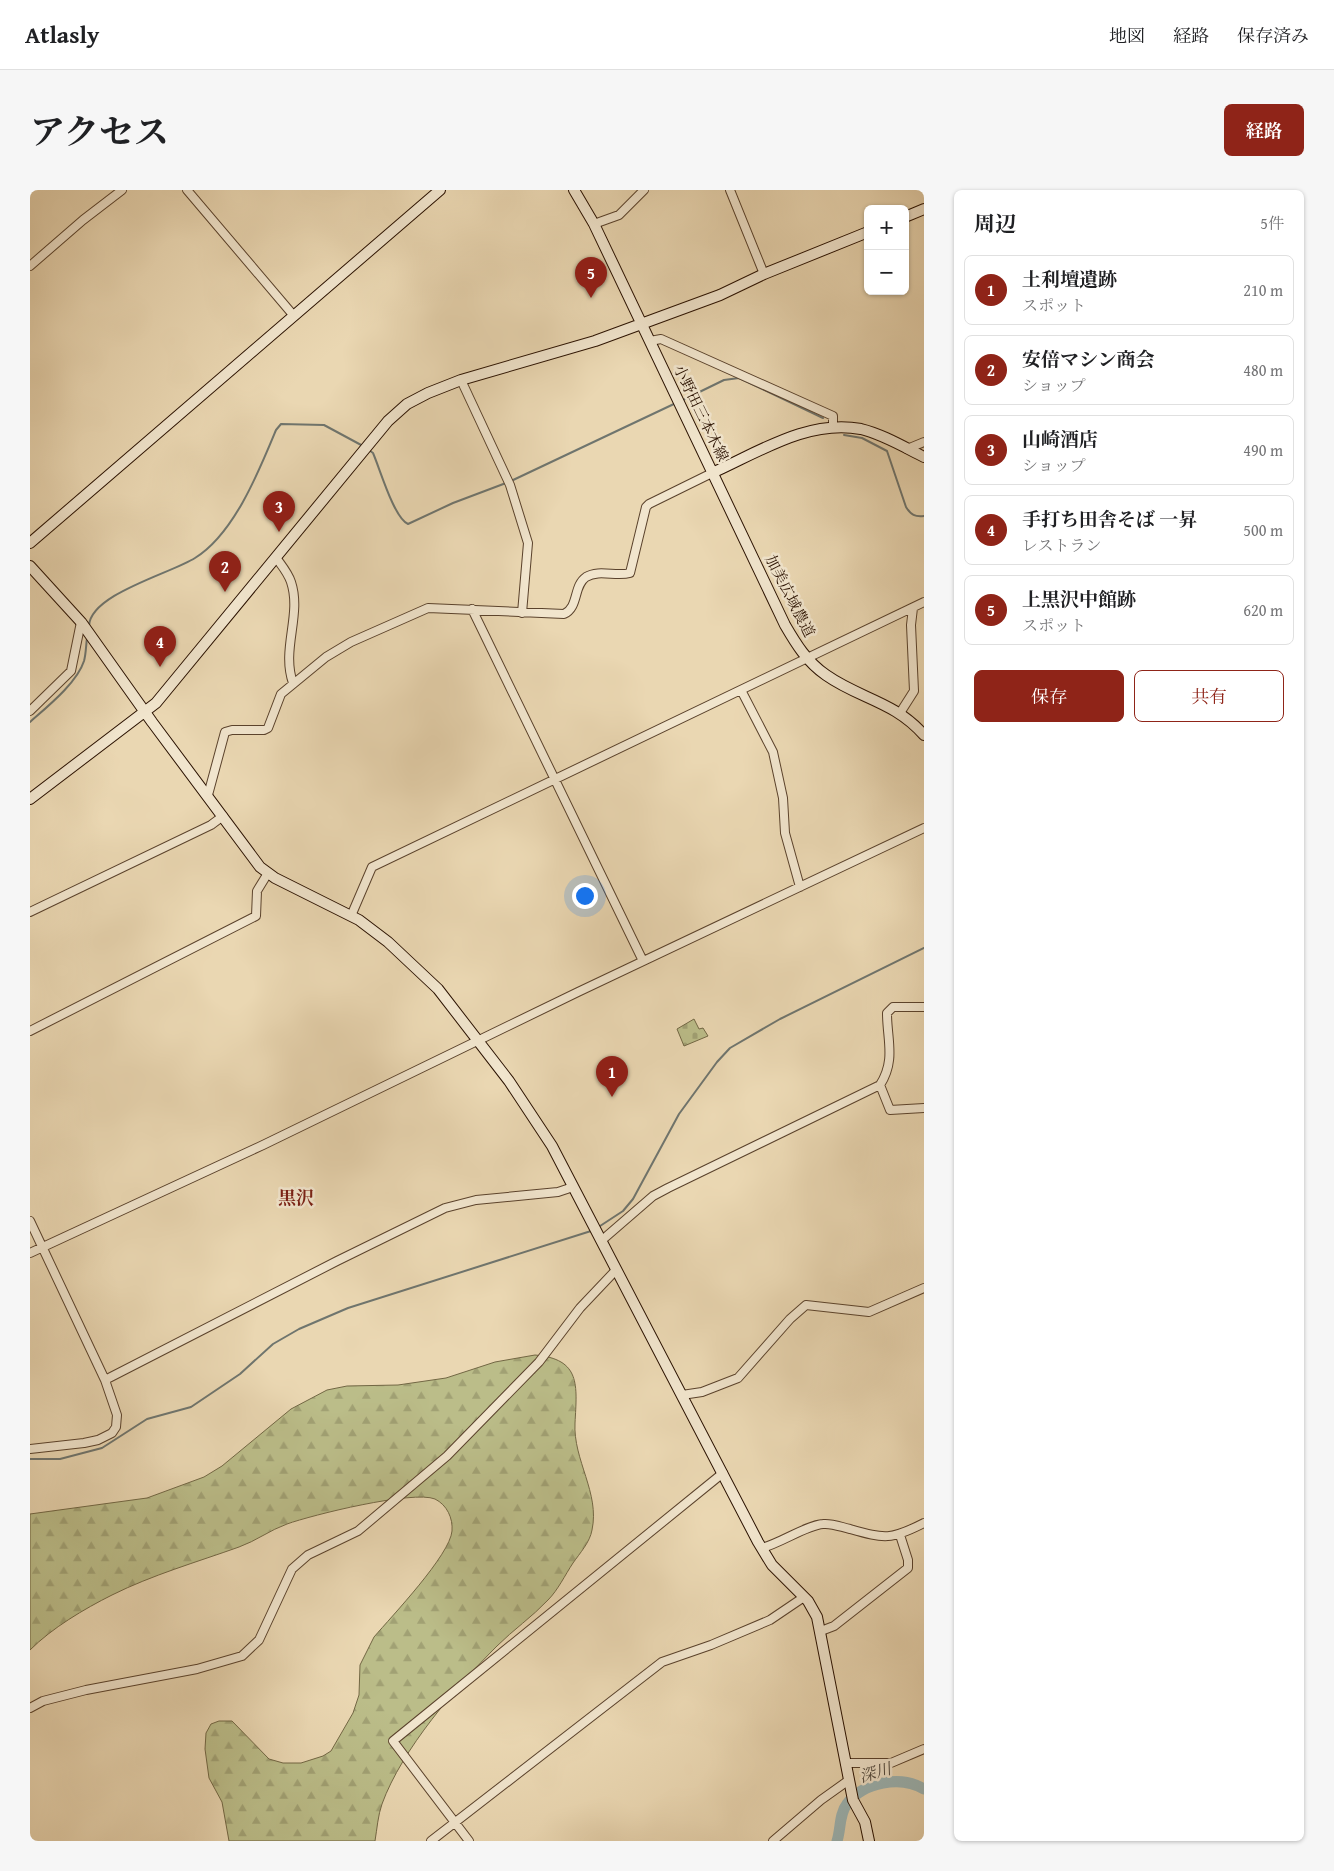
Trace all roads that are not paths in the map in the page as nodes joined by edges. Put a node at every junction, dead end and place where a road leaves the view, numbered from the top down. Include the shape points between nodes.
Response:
1 (122, 190) edge
2 (187, 190) edge
3 (440, 190) edge
4 (574, 190) edge
5 (644, 190) edge
6 (730, 190) edge
7 (924, 209) edge
8 (909, 215) edge
9 (594, 224) junction
10 (864, 234) edge
11 (30, 266) edge
12 (764, 274) junction
13 (294, 316) junction
14 (641, 324) junction
15 (650, 341) junction
16 (461, 380) junction
17 (832, 427) junction
18 (924, 442) edge
19 (907, 448) junction
20 (924, 457) edge
21 (712, 473) junction
22 (30, 543) edge
23 (277, 559) junction
24 (30, 566) edge
25 (924, 602) edge
26 (913, 608) junction
27 (472, 609) junction
28 (522, 613) junction
29 (83, 624) junction
30 (808, 659) junction
31 (293, 683) junction
32 (741, 690) junction
33 (144, 710) junction
34 (30, 711) edge
35 (900, 713) junction
36 (924, 735) edge
37 (554, 778) junction
38 (208, 795) junction
39 (30, 799) edge
40 (223, 816) junction
41 (924, 828) edge
42 (268, 873) junction
43 (800, 887) junction
44 (30, 912) edge
45 (351, 916) junction
46 (643, 961) junction
47 (924, 1007) edge
48 (30, 1031) edge
49 (479, 1040) junction
50 (880, 1085) junction
51 (924, 1108) edge
52 (573, 1186) junction
53 (30, 1221) edge
54 (599, 1239) junction
55 (42, 1247) junction
56 (30, 1253) edge
57 (616, 1270) junction
58 (924, 1288) edge
59 (105, 1380) junction
60 (682, 1395) junction
61 (30, 1449) edge
62 (723, 1473) junction
63 (924, 1523) edge
64 (900, 1535) junction
65 (762, 1548) junction
66 (804, 1597) junction
67 (821, 1631) junction
68 (30, 1708) edge
69 (924, 1749) edge
70 (846, 1762) junction
71 (850, 1783) junction
72 (454, 1822) junction
73 (431, 1841) edge
74 (470, 1841) edge
75 (772, 1841) edge
76 (869, 1841) edge

1 - 11 street
2 - 13 street
3 - 13 street
4 - 9 street, 小野田三本木線
5 - 9 street via 619,215
6 - 12 street
7 - 8 street
9 - 14 street, 小野田三本木線
10 - 12 street
12 - 14 street via 720,295
13 - 22 street
14 - 15 street, 小野田三本木線
14 - 16 street via 595,341
15 - 17 street via 661,339 833,416
15 - 21 street, 小野田三本木線
16 - 23 street via 428,392 407,404 388,421
16 - 28 street via 510,485 528,543
17 - 19 street, 小野田三本木線 via 862,430
17 - 21 street, 小野田三本木線 via 801,433
18 - 19 street
19 - 20 street, 小野田三本木線
21 - 28 street via 646,507 630,573 587,577 579,587 573,605 564,614
21 - 30 street, 加美広域農道 via 785,625
23 - 31 street via 288,574 294,596 288,652
23 - 33 street via 156,703
24 - 29 street
25 - 26 street
26 - 30 street
26 - 35 street via 914,691
27 - 28 street
27 - 31 street via 428,608 351,642
27 - 37 street
29 - 33 street
29 - 34 street via 71,671
30 - 32 street
30 - 35 street, 加美広域農道 via 826,675
31 - 38 street via 279,698 268,728 225,732
32 - 37 street
32 - 43 street via 773,752 785,833
33 - 38 street
33 - 39 street
35 - 36 street, 加美広域農道
37 - 45 street via 372,867
37 - 46 street
38 - 40 street
40 - 42 street
40 - 44 street via 212,825
41 - 43 street
42 - 45 street
42 - 48 street via 257,891 256,916
43 - 46 street
45 - 49 street via 377,932 424,974
46 - 49 street
47 - 50 street via 893,1007 887,1013 890,1063
49 - 52 street via 540,1125
49 - 55 street via 263,1146
50 - 51 street via 890,1110
50 - 54 street via 653,1196
52 - 54 street
52 - 59 street via 558,1192 476,1200 445,1208
53 - 55 street
54 - 57 street
55 - 56 street
55 - 59 street
57 - 60 street
57 - 68 street via 580,1308 539,1362 447,1456 358,1531 300,1561 292,1569 260,1640 248,1654 222,1664 86,1690
58 - 60 street via 868,1312 806,1305 738,1378 702,1392
59 - 61 street via 117,1415 112,1433 84,1444
60 - 62 street
62 - 65 street
62 - 72 street via 392,1741
63 - 64 street
64 - 65 street via 879,1536 825,1523
64 - 67 street via 908,1568 834,1626
65 - 66 street via 772,1565
66 - 67 street via 817,1616
66 - 72 street via 770,1620 662,1662
67 - 70 street
69 - 70 street via 891,1763
70 - 71 street
71 - 75 street via 820,1800
71 - 76 street
72 - 73 street
72 - 74 street

